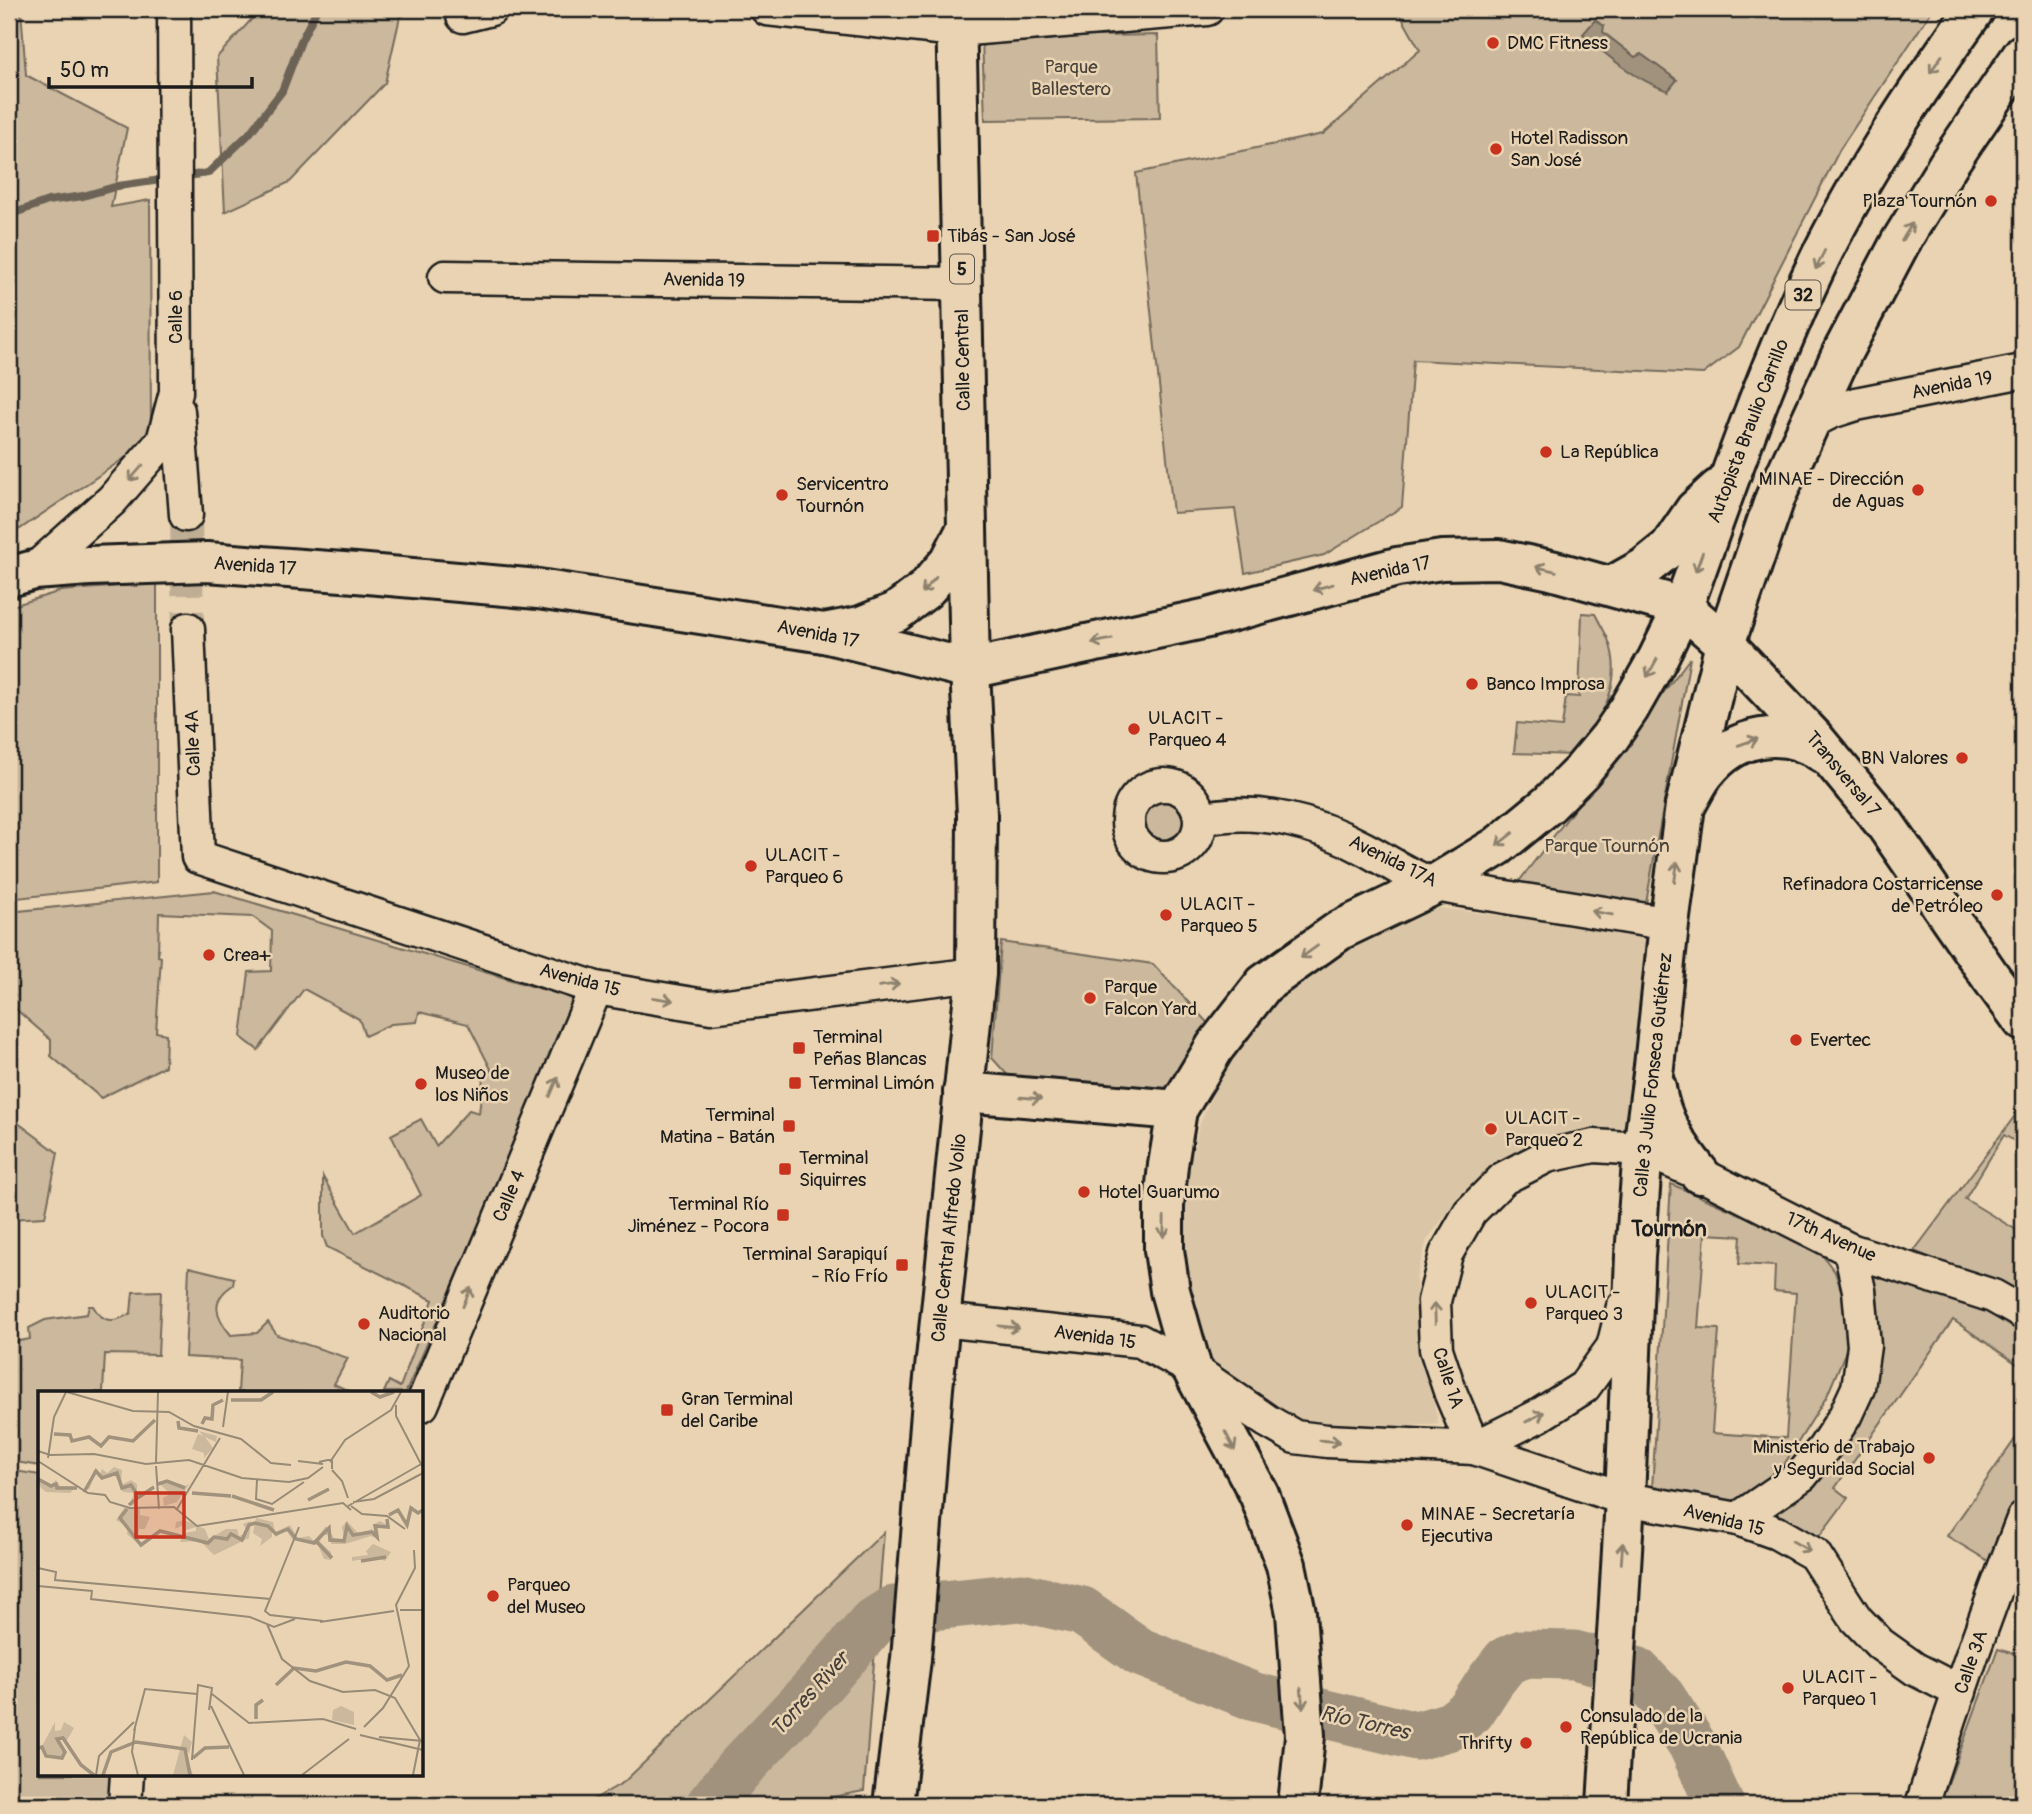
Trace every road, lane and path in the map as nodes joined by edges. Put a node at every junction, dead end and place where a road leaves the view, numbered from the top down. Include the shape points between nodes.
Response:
1 (174, 9) edge
2 (766, 9) edge
3 (1207, 9) edge
4 (1975, 9) edge
5 (956, 19) edge
6 (2023, 54) edge
7 (445, 277) dead end
8 (962, 284) junction
9 (1842, 353) junction
10 (2023, 371) edge
11 (177, 392) junction
12 (1880, 398) junction
13 (1808, 424) junction
14 (1730, 478) junction
15 (186, 515) tunnel mouth
16 (967, 528) junction
17 (22, 574) edge
18 (1612, 586) junction
19 (1683, 607) junction
20 (188, 629) tunnel mouth
21 (824, 633) junction
22 (1725, 644) junction
23 (970, 669) junction
24 (1830, 757) junction
25 (1685, 806) junction
26 (1201, 819) dead end
27 (198, 857) joint
28 (1434, 884) junction
29 (1669, 924) junction
30 (976, 974) junction
31 (596, 988) junction
32 (2023, 1021) edge
33 (1654, 1066) junction
34 (963, 1092) junction
35 (1177, 1110) junction
36 (1643, 1149) junction
37 (1700, 1174) junction
38 (1850, 1250) junction
39 (1635, 1256) junction
40 (2023, 1313) edge
41 (941, 1320) junction
42 (1192, 1369) junction
43 (424, 1400) edge
44 (1474, 1448) junction
45 (1626, 1499) junction
46 (1738, 1519) junction
47 (2023, 1519) edge
48 (1960, 1692) junction
49 (127, 1776) edge
50 (125, 1805) edge
51 (893, 1805) edge
52 (1298, 1805) edge
53 (1607, 1805) edge
54 (1922, 1805) edge

1 - 11 street, Calle 6
2 - 5 street
3 - 5 street
4 -> 14 main road, Autopista Braulio Carrillo / 32 via 1915,94 1822,255 1785,334
5 - 8 main road, Calle Central / 5
9 -> 6 main road via 1907,232
7 - 8 street, Avenida 19
8 - 16 main road, Calle Central / 5
9 - 12 street via 1852,384 1864,394
9 - 13 main road
10 - 12 street, Avenida 19
11 - 15 street
11 -> 17 street, Calle 6 via 163,441 112,500
12 - 13 street, Avenida 19
13 - 22 main road via 1775,498
14 - 18 main road via 1695,510 1669,548
14 -> 19 main road, Autopista Braulio Carrillo / 32
16 -> 21 main road via 934,581 896,612 861,626
16 - 23 main road, Calle Central / 5
17 - 21 main road, Avenida 17 via 89,566 207,562 538,589
18 - 19 main road, Transversal 7
18 -> 23 main road, Avenida 17 via 1499,559 1442,560 1370,573 1208,618
19 - 22 main road, Transversal 7
19 -> 28 main road, Autopista Braulio Carrillo via 1629,709 1581,772 1497,846
20 - 27 street, Calle 4A
21 - 23 main road, Avenida 17
22 - 24 main road, Transversal 7
22 - 25 main road, Calle 3 Julio Fonseca Gutiérrez
23 - 30 main road, Calle Central Alfredo Volio via 977,815
25 -> 24 main road via 1717,761 1737,746 1760,738 1785,737 1809,743
24 - 32 main road, Transversal 7 via 1885,824
29 -> 25 main road, Calle 3 Julio Fonseca Gutiérrez
26 - 28 street, Avenida 17A via 1273,816 1317,827
27 - 31 street, Avenida 15
29 -> 28 street, Avenida 17A
28 -> 35 main road, Autopista Braulio Carrillo via 1340,930 1264,984 1215,1047
29 - 33 main road, Calle 3 Julio Fonseca Gutiérrez
31 -> 30 street, Avenida 15 via 711,1007
30 - 34 main road, Calle Central Alfredo Volio
43 -> 31 street, Calle 4
33 - 36 main road, Calle 3 Julio Fonseca Gutiérrez
33 - 37 main road via 1657,1096 1667,1125
34 -> 35 main road
34 - 41 main road, Calle Central Alfredo Volio
35 -> 42 main road via 1164,1205 1164,1250 1170,1291
36 - 37 street, 17th Avenue
36 - 39 main road, Calle 3 Julio Fonseca Gutiérrez
44 -> 36 street, Calle 1A via 1436,1349 1434,1301 1446,1254 1470,1212 1504,1178 1547,1156 1594,1146
37 - 38 street, 17th Avenue
38 - 40 street, 17th Avenue via 1993,1296
38 - 46 street via 1864,1346 1858,1388 1845,1416 1802,1475
44 -> 39 street, Avenida 15 via 1584,1387 1613,1347
39 - 45 main road, Calle 3 Julio Fonseca Gutiérrez
41 -> 42 street, Avenida 15 via 1140,1341
41 - 51 main road, Calle Central Alfredo Volio via 911,1659
42 -> 44 street, Avenida 15 via 1296,1437
42 -> 52 main road via 1259,1494 1286,1565 1296,1613 1305,1736
44 - 45 street, Avenida 15
45 - 46 street, Avenida 15
53 -> 45 main road, Calle 3 Julio Fonseca Gutiérrez
46 -> 48 street, Avenida 15 via 1777,1533 1814,1554 1856,1619 1880,1644
47 - 48 street, Calle 3A
48 - 54 street, Calle 3A
49 - 50 street

